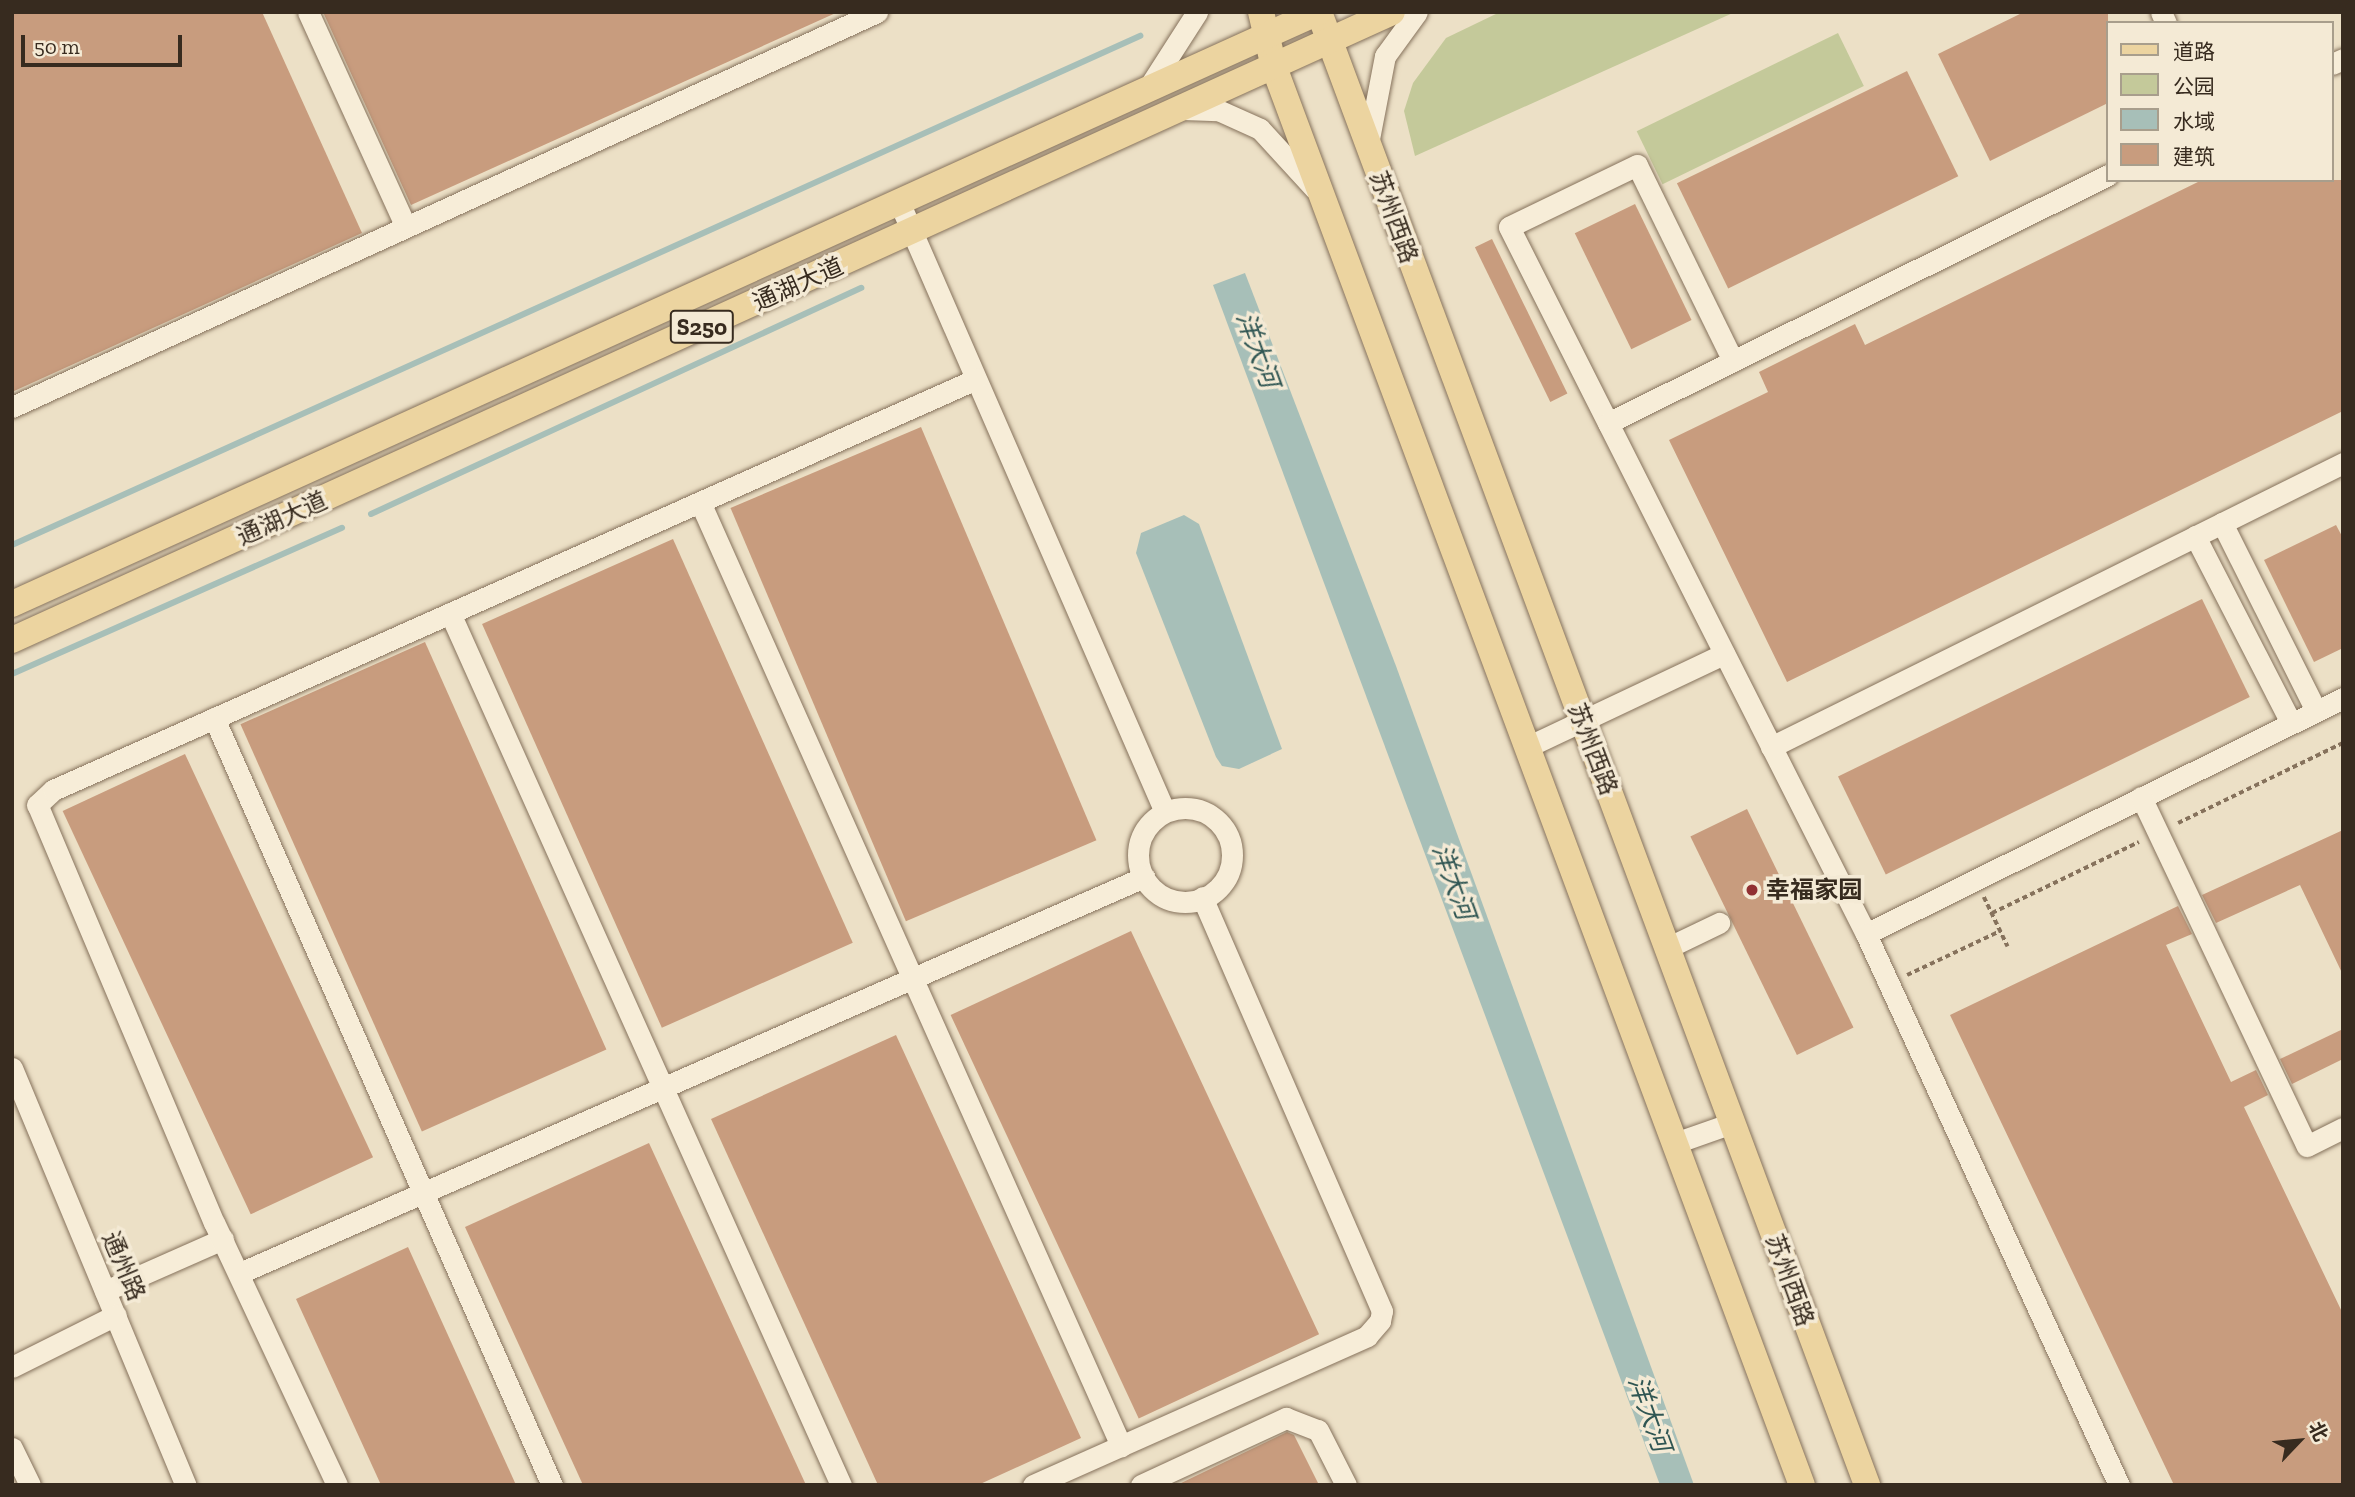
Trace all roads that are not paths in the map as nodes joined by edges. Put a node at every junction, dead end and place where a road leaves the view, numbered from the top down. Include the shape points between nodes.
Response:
1 (309, 12) edge
2 (877, 12) edge
3 (1197, 12) edge
4 (1318, 12) edge
5 (1392, 12) edge
6 (1417, 12) edge
7 (1265, 23) edge
8 (1328, 41) junction
9 (1274, 67) junction
10 (1147, 90) junction
11 (1183, 109) junction
12 (1368, 146) junction
13 (2106, 176) edge
14 (1323, 200) junction
15 (900, 204) junction
16 (406, 227) junction
17 (912, 232) junction
18 (1733, 361) junction
19 (976, 379) junction
20 (12, 407) edge
21 (1608, 423) junction
22 (2343, 463) edge
23 (700, 502) junction
24 (2222, 523) junction
25 (2195, 537) junction
26 (12, 604) edge
27 (450, 613) junction
28 (12, 640) edge
29 (1724, 654) junction
30 (2343, 698) edge
31 (2316, 711) junction
32 (214, 718) junction
33 (1582, 721) junction
34 (2291, 723) junction
35 (1527, 747) junction
36 (1771, 747) junction
37 (2141, 797) junction
38 (1165, 812) junction
39 (1144, 877) junction
40 (1202, 898) junction
41 (1719, 923) dead end
42 (1866, 934) junction
43 (1667, 948) junction
44 (912, 978) junction
45 (12, 1068) edge
46 (663, 1087) junction
47 (1732, 1123) junction
48 (2343, 1128) edge
49 (1675, 1143) junction
50 (424, 1192) junction
51 (223, 1239) junction
52 (242, 1272) junction
53 (105, 1290) junction
54 (116, 1315) junction
55 (12, 1367) edge
56 (1121, 1446) junction
57 (12, 1448) edge
58 (1801, 1484) edge
59 (30, 1485) edge
60 (186, 1485) edge
61 (337, 1485) edge
62 (552, 1485) edge
63 (841, 1485) edge
64 (1034, 1485) edge
65 (1141, 1485) edge
66 (1346, 1485) edge
67 (1867, 1485) edge
68 (2119, 1485) edge

1 - 16 street
2 - 16 street
3 - 10 street
4 - 7 main road, 通湖大道 / S250
4 - 8 main road, 苏州西路
5 - 8 main road, 通湖大道 / S250
6 - 12 street via 1385,56
7 - 9 main road
7 - 10 main road, 通湖大道 / S250
8 - 9 main road, 通湖大道 / S250
8 - 12 main road, 苏州西路
9 - 11 main road, 通湖大道 / S250
9 - 14 main road
10 - 15 main road, 通湖大道 / S250
11 - 14 street via 1217,110 1260,130
11 - 17 main road, 通湖大道 / S250
12 - 33 main road, 苏州西路
13 - 18 street
14 - 35 main road
15 - 17 street
15 - 26 main road, 通湖大道 / S250
16 - 20 street
17 - 19 street
17 - 28 main road, 通湖大道 / S250
18 - 21 street
18 - 21 street via 1637,165 1509,227
19 - 23 street
19 - 38 street
21 - 29 street
22 - 24 street
23 - 27 street
23 - 44 street
24 - 25 street
24 - 31 street
25 - 34 street
25 - 36 street
27 - 32 street
27 - 46 street
29 - 33 street
29 - 36 street
30 - 31 street
31 - 34 street
32 - 50 street
32 - 51 street via 53,790 37,805 37,816
33 - 35 street
33 - 43 main road, 苏州西路
34 - 37 street
35 - 49 main road
36 - 42 street
37 - 42 street
37 - 48 street via 2307,1146
38 - 39 street via 1144,833
38 - 40 street via 1203,812 1230,839 1230,871
39 - 40 street via 1166,897
39 - 44 street
40 - 56 street via 1382,1311 1376,1332
41 - 43 street
42 - 68 street
43 - 47 main road, 苏州西路
44 - 46 street
44 - 56 street
45 - 53 street, 通州路
46 - 50 street
46 - 63 street
47 - 49 street
47 - 67 main road, 苏州西路
49 - 58 main road
50 - 52 street
50 - 62 street
51 - 52 street
51 - 53 street
52 - 61 street
53 - 54 street, 通州路
54 - 55 street
54 - 60 street, 通州路
56 - 64 street
57 - 59 street
65 - 66 street via 1286,1418 1318,1430

